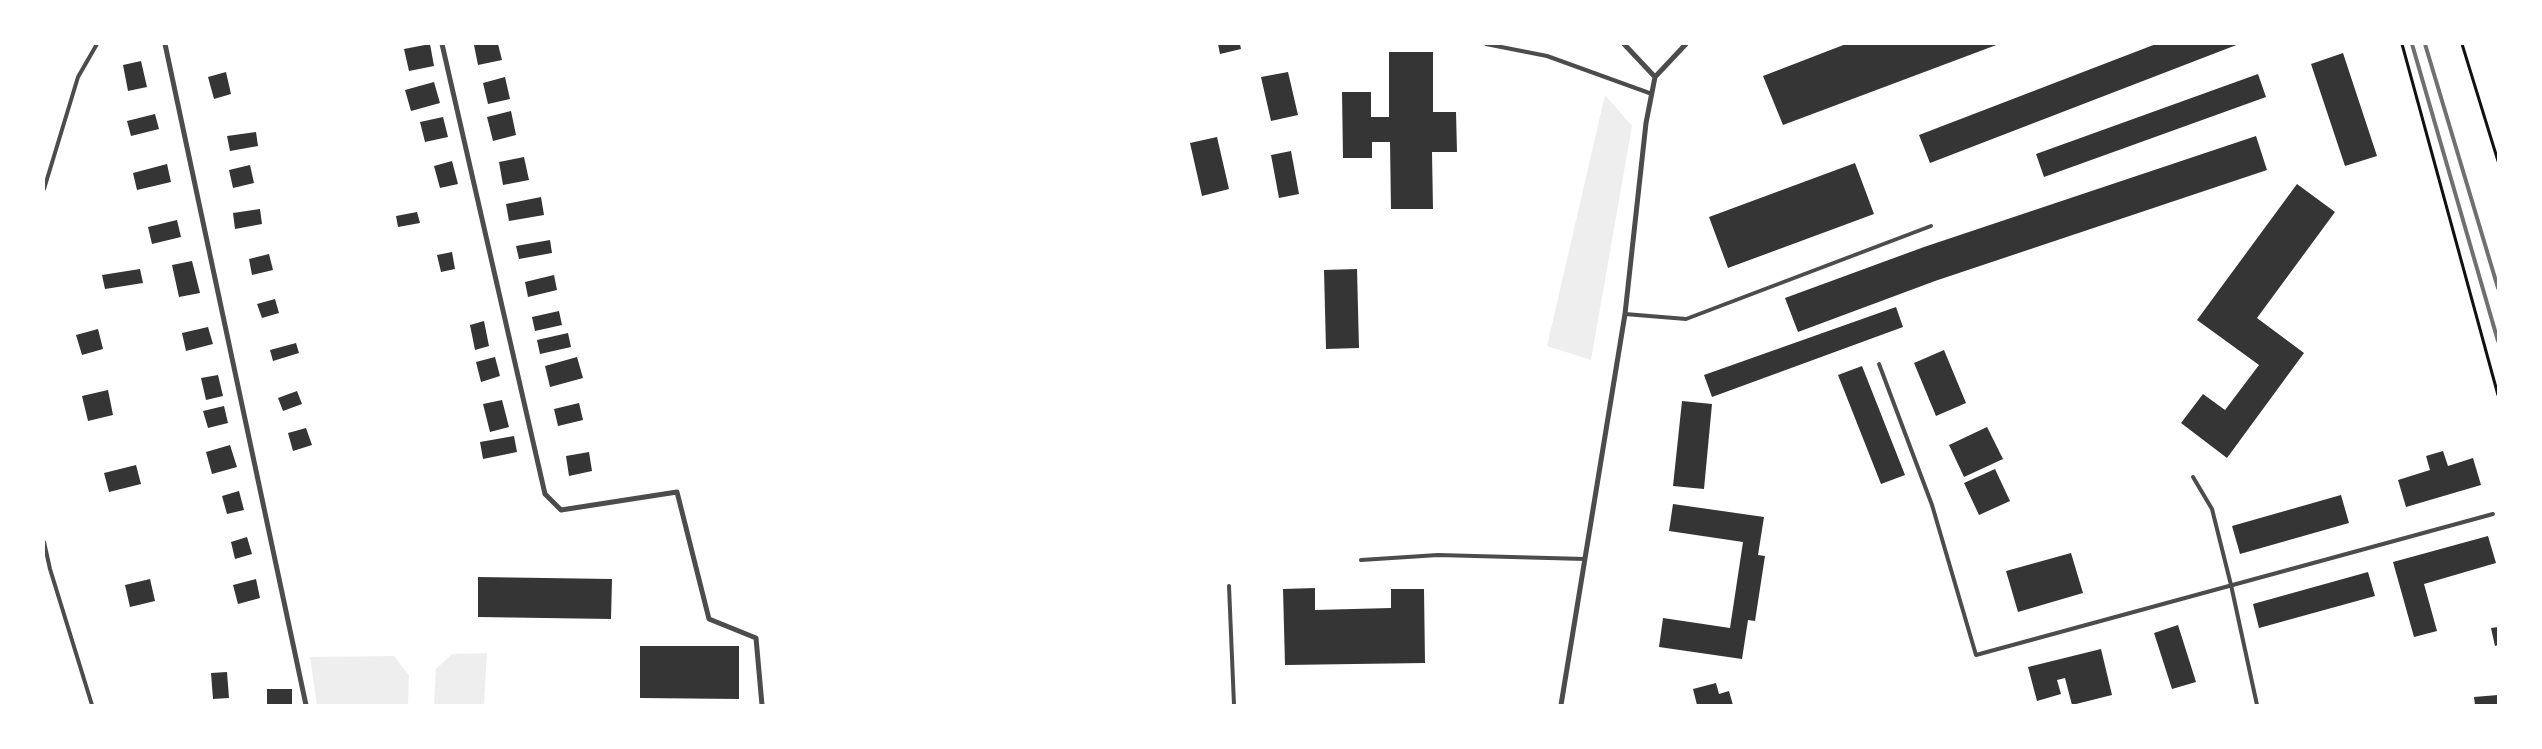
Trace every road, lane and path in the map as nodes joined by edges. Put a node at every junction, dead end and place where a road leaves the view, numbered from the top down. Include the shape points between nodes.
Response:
1 (97, 44) edge
2 (165, 44) edge
3 (442, 44) edge
4 (1486, 44) edge
5 (1624, 44) edge
6 (1686, 44) edge
7 (2402, 44) edge
8 (2462, 44) edge
9 (1655, 77) junction
10 (1652, 94) junction
11 (2498, 161) edge
12 (44, 189) edge
13 (1931, 226) dead end
14 (1625, 314) junction
15 (1879, 364) dead end
16 (2498, 395) edge
17 (2193, 477) dead end
18 (2493, 514) dead end
19 (44, 542) edge
20 (1585, 559) junction
21 (1361, 560) dead end
22 (2232, 585) junction
23 (1229, 586) dead end
24 (92, 705) edge
25 (306, 705) edge
26 (762, 705) edge
27 (1234, 705) edge
28 (1561, 705) edge
29 (2257, 705) edge

1 - 12 lane via 78,77
2 - 25 street
3 - 26 street via 545,494 562,510 677,492 709,619 756,638
4 - 10 lane via 1547,56
5 - 9 street
6 - 9 street
7 - 16 path
8 - 11 path
9 - 10 street
10 - 14 street
13 - 14 lane via 1686,319
14 - 20 street
15 - 22 lane via 1932,505 1976,655
17 - 22 lane via 2212,508
18 - 22 lane
19 - 24 lane
20 - 21 lane via 1438,555
20 - 28 street
22 - 29 lane
23 - 27 lane

